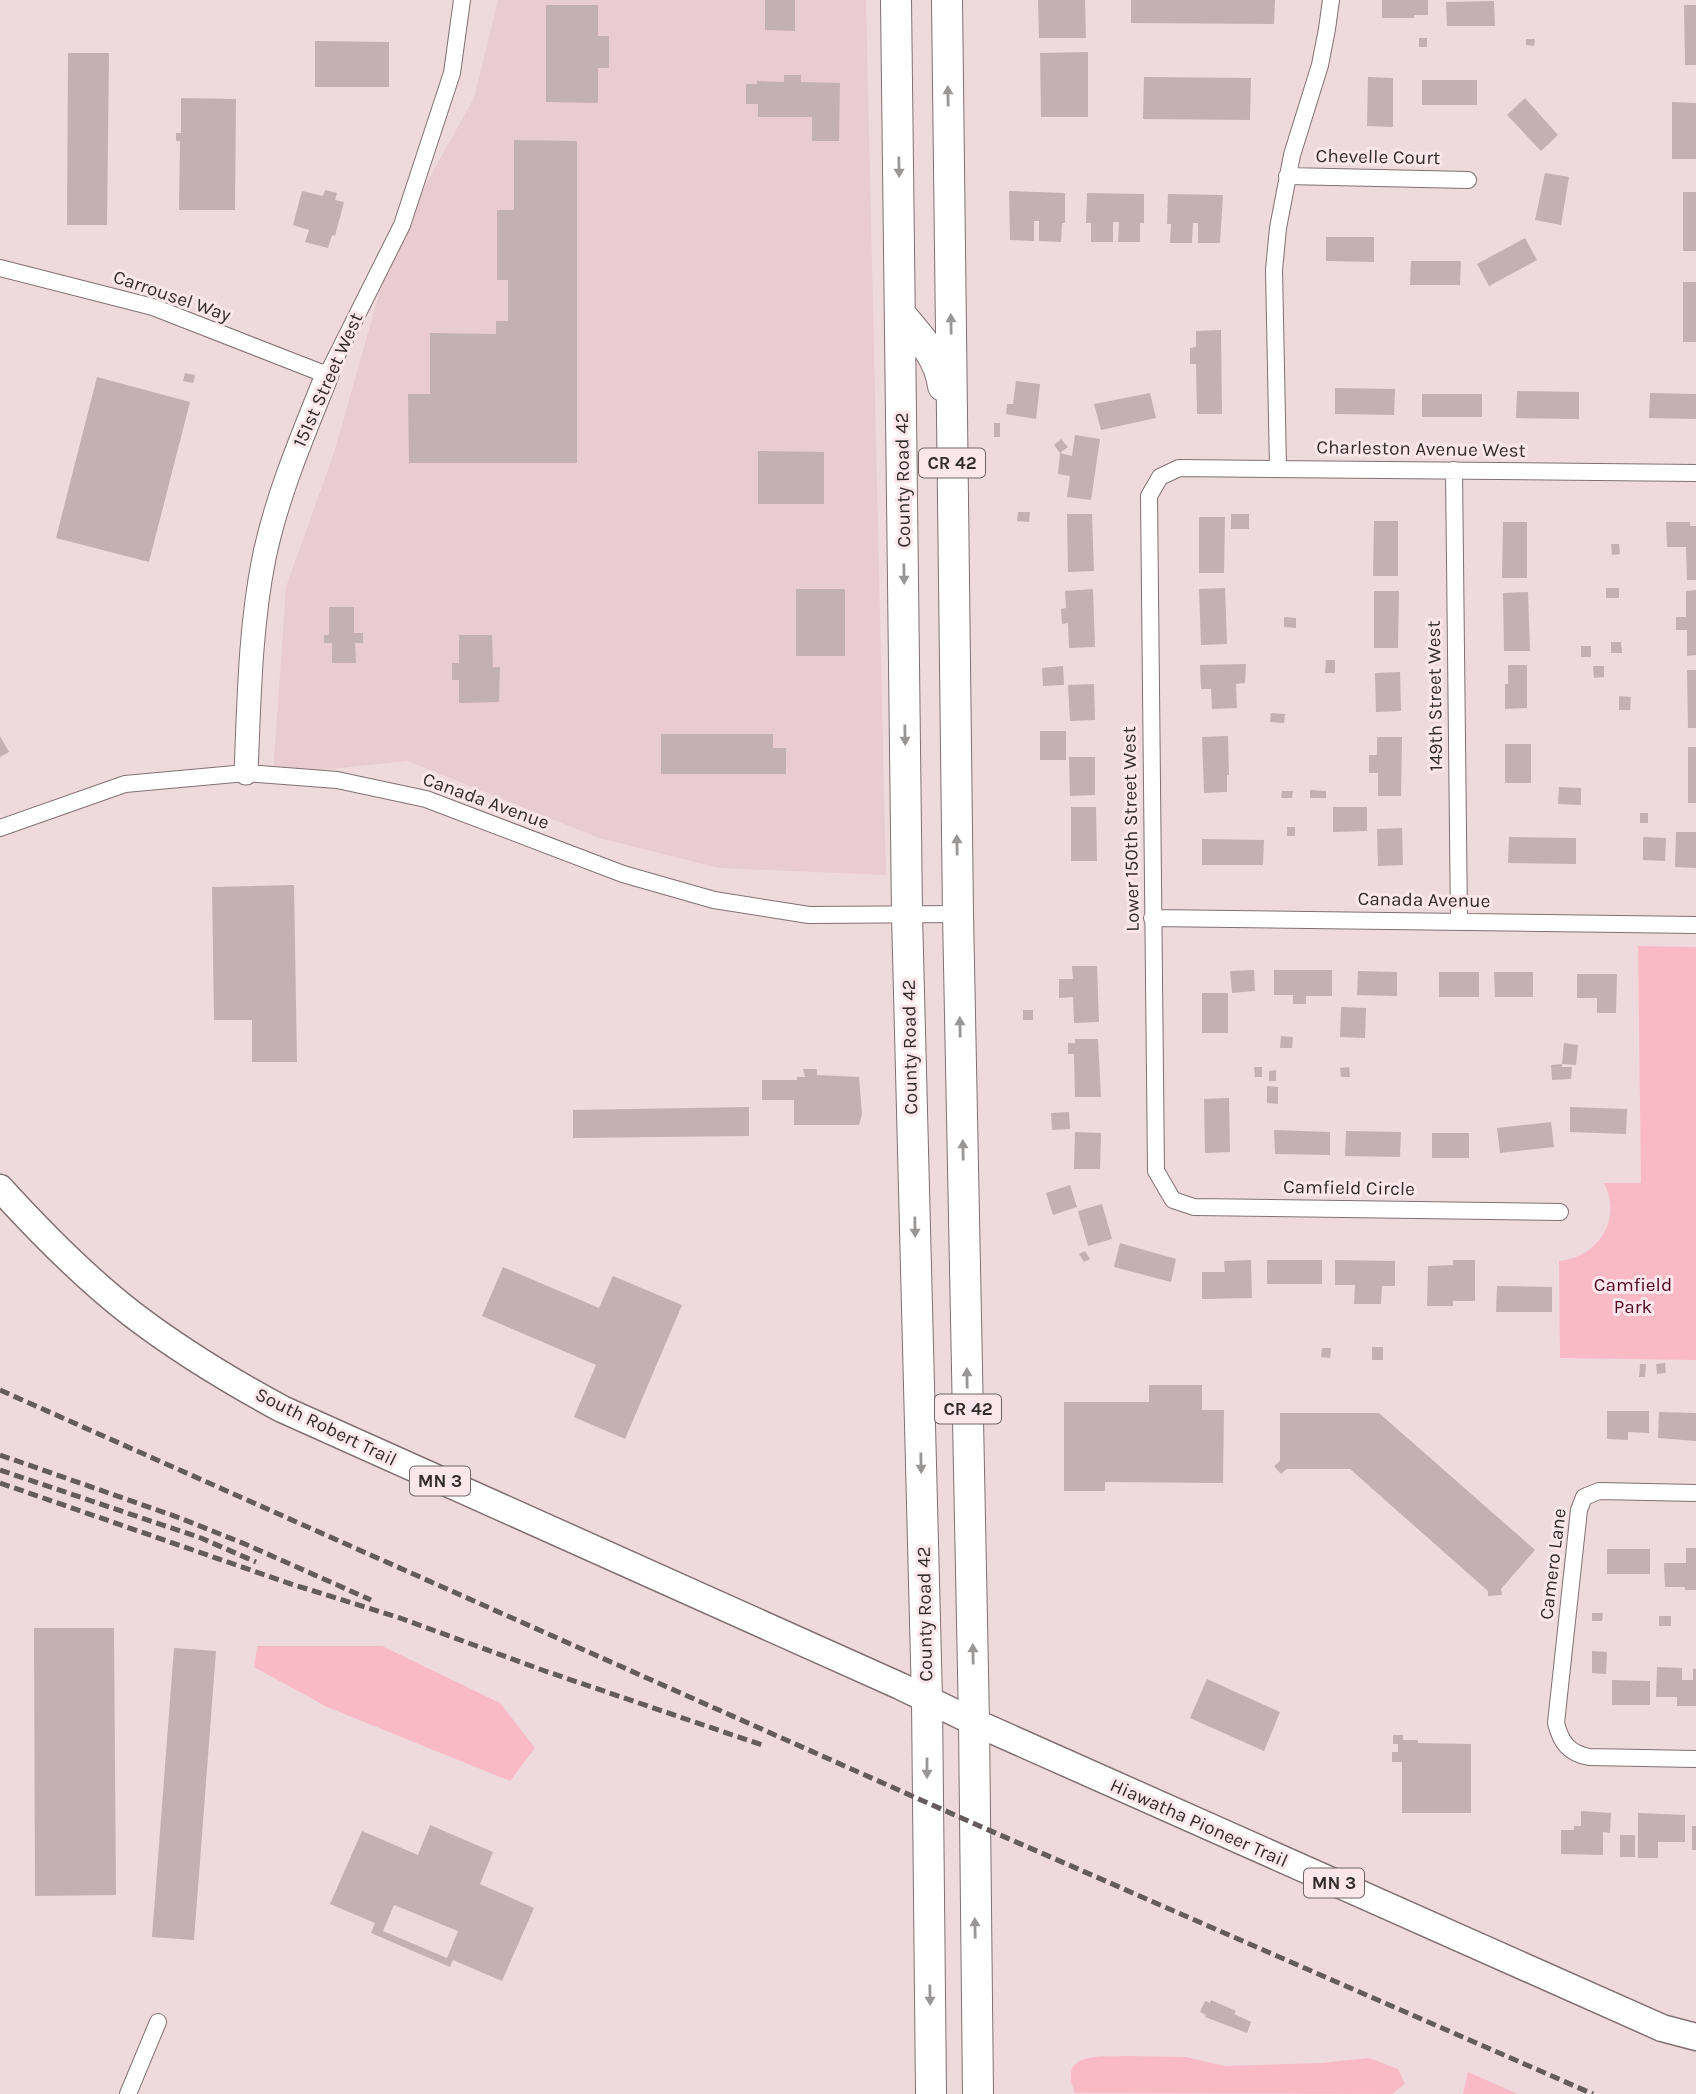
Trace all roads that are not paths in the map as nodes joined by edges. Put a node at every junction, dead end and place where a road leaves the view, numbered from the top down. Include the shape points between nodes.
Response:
1 (462, 0) edge
2 (896, 0) edge
3 (947, 0) edge
4 (1331, 0) edge
5 (1287, 176) junction
6 (1468, 180) dead end
7 (0, 268) edge
8 (901, 315) junction
9 (327, 375) junction
10 (1278, 468) junction
11 (1454, 470) junction
12 (1696, 473) edge
13 (1154, 488) joint
14 (956, 732) junction
15 (246, 773) junction
16 (0, 828) edge
17 (907, 914) junction
18 (958, 914) junction
19 (1152, 918) junction
20 (1459, 922) junction
21 (1696, 925) edge
22 (1156, 1171) joint
23 (0, 1188) edge
24 (1560, 1212) dead end
25 (1696, 1493) edge
26 (927, 1700) junction
27 (974, 1722) junction
28 (1696, 1759) edge
29 (158, 2022) dead end
30 (1696, 2037) edge
31 (128, 2094) edge
32 (931, 2094) edge
33 (978, 2094) edge

1 - 9 street, 151st Street West via 452,73 402,225
2 -> 8 highway, County Road 42 / CR 42
14 -> 3 highway, CR 42
4 - 5 street via 1320,65
5 - 6 street, Chevelle Court
5 - 10 street via 1274,270
7 - 9 street, Carrousel Way via 153,307
8 - 14 highway via 932,352 945,405 949,686
8 -> 17 highway, County Road 42 / CR 42
9 - 15 street, 151st Street West via 290,465 264,558 251,654
10 - 11 street, Charleston Avenue West
10 - 13 street, Charleston Avenue West via 1179,468 1160,477
11 - 12 street, Charleston Avenue West
11 - 20 street, 149th Street West
13 - 19 street, Lower 150th Street West via 1149,496
18 -> 14 highway, CR 42
15 - 16 street, Canada Avenue via 125,784
15 - 17 street, Canada Avenue via 337,780 426,799 623,874 713,900 809,915
17 - 18 street, Canada Avenue
17 -> 26 highway, County Road 42 / CR 42
27 -> 18 highway, CR 42
19 - 20 street, Canada Avenue
19 - 22 street, Lower 150th Street West
20 - 21 street, Canada Avenue
22 - 24 street, Camfield Circle via 1173,1200 1195,1208
23 - 26 main road, South Robert Trail / MN 3 via 54,1246 130,1313 264,1399
25 - 28 street, Camero Lane via 1599,1491 1584,1497 1556,1723 1566,1747 1576,1754
26 - 27 main road, MN 3
26 -> 32 highway, County Road 42 / CR 42
27 - 30 main road, Hiawatha Pioneer Trail / MN 3 via 1662,2028
33 -> 27 highway, CR 42
29 - 31 street

